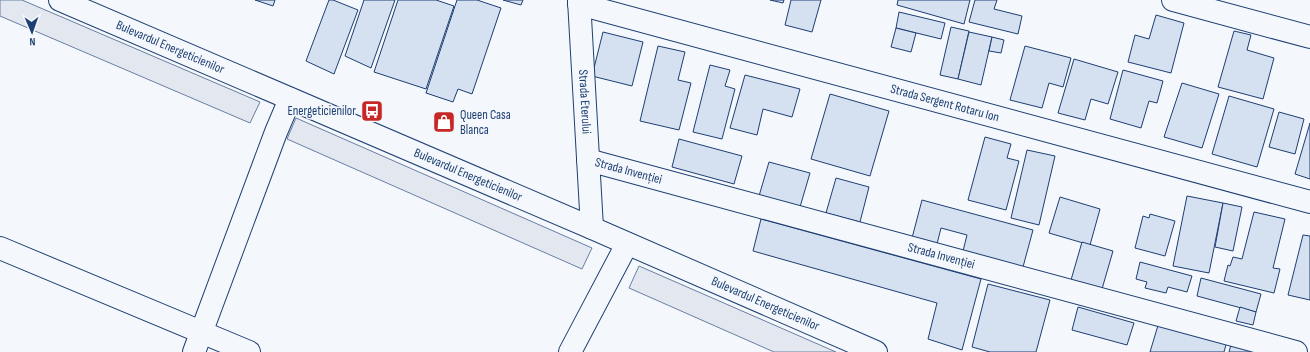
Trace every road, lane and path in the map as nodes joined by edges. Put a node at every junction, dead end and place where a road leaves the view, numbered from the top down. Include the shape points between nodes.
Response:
1 (60, 0) edge
2 (1172, 0) edge
3 (579, 2) edge
4 (1310, 37) edge
5 (290, 99) junction
6 (588, 160) junction
7 (1310, 202) edge
8 (592, 228) junction
9 (628, 244) junction
10 (0, 248) edge
11 (201, 332) junction
12 (194, 352) edge
13 (248, 352) edge
14 (570, 352) edge
15 (876, 352) edge
16 (1296, 352) edge

1 - 5 street, Bulevardul Energeticienilor
2 - 4 street
3 - 6 street, Strada Eterului
3 - 7 street, Strada Sergent Rotaru Ion
5 - 8 street, Bulevardul Energeticienilor
5 - 11 street
6 - 8 street, Strada Eterului
6 - 16 street, Strada Invenției
8 - 9 street, Bulevardul Energeticienilor
9 - 14 street
9 - 15 street, Bulevardul Energeticienilor
10 - 11 street
11 - 12 street
11 - 13 street

